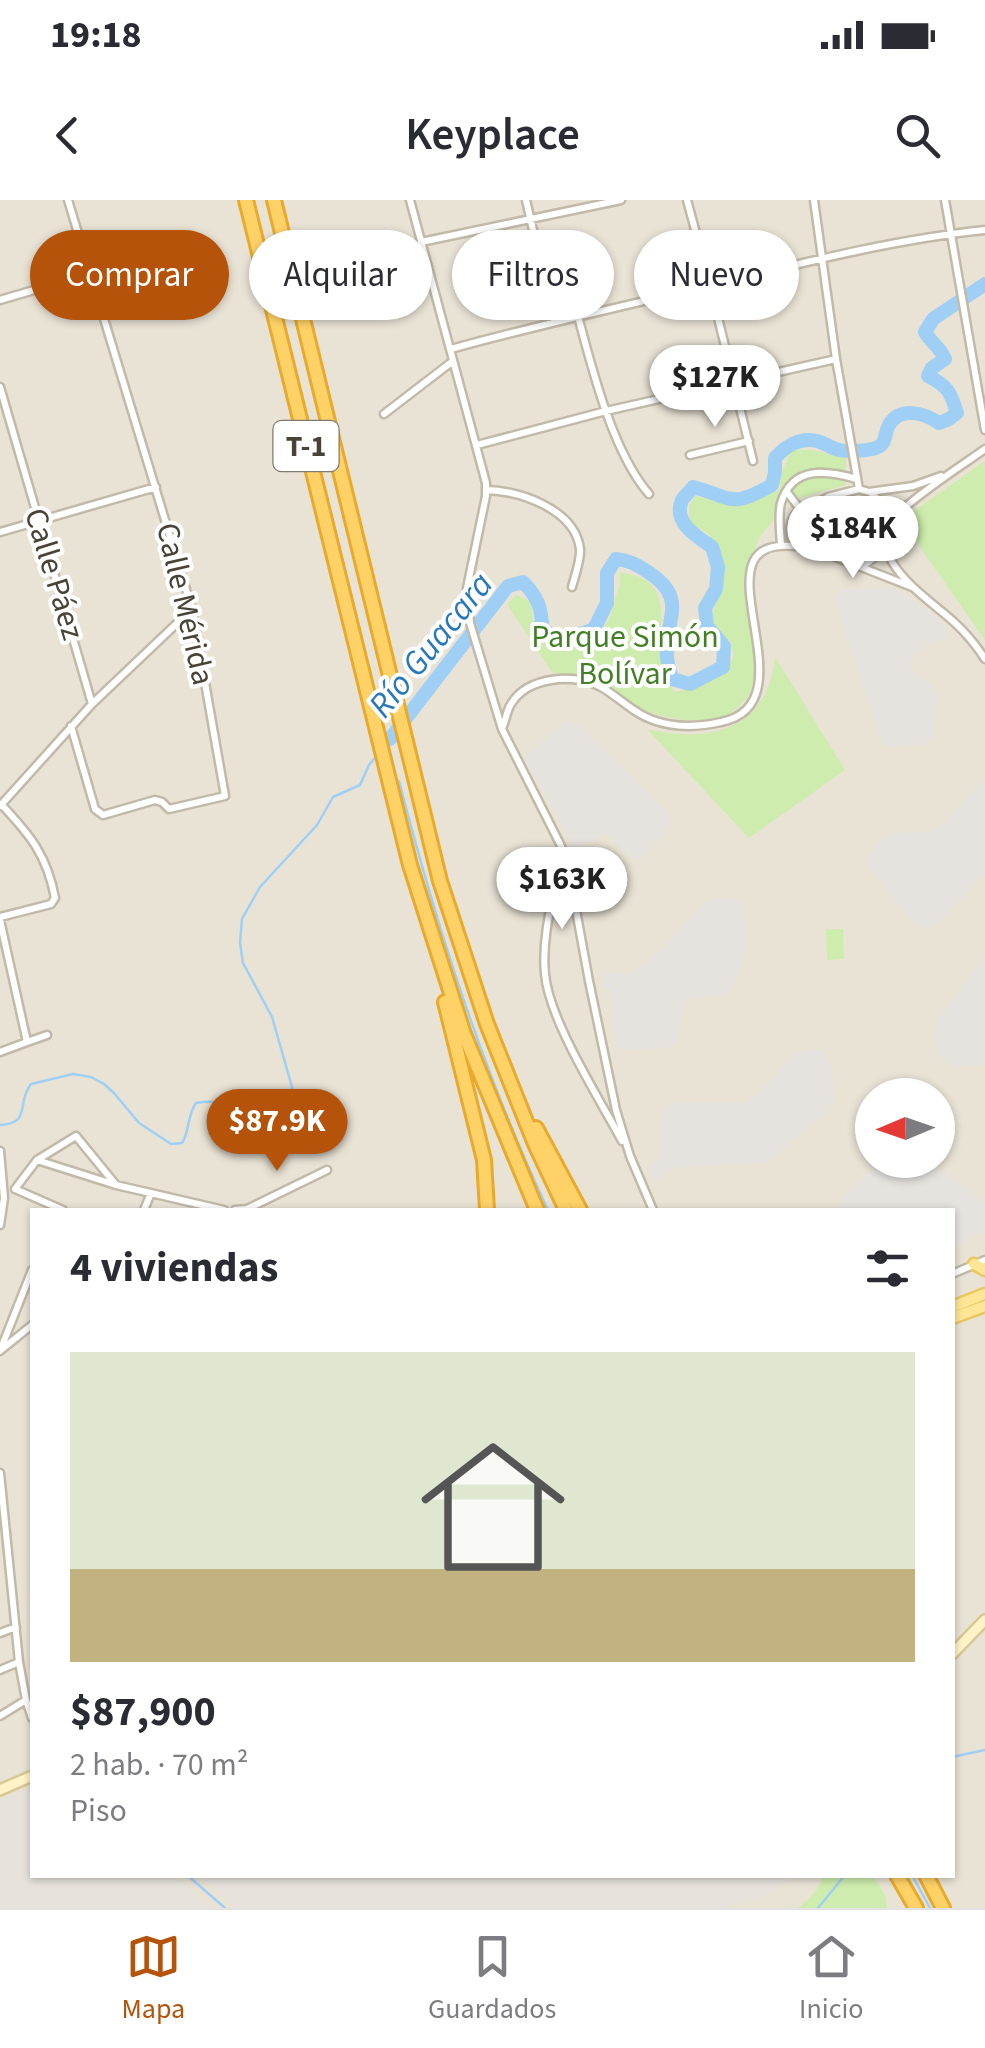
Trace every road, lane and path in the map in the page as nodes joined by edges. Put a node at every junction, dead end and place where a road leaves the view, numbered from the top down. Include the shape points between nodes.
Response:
1 (68, 200) edge
2 (246, 200) edge
3 (277, 200) edge
4 (410, 200) edge
5 (526, 200) edge
6 (621, 200) edge
7 (687, 200) edge
8 (814, 200) edge
9 (944, 200) edge
10 (530, 219) junction
11 (77, 230) edge
12 (418, 230) edge
13 (695, 230) edge
14 (985, 230) edge
15 (949, 234) junction
16 (432, 240) edge
17 (822, 258) junction
18 (799, 264) edge
19 (432, 281) edge
20 (30, 291) edge
21 (0, 300) edge
22 (103, 320) edge
23 (559, 320) edge
24 (579, 320) edge
25 (718, 320) edge
26 (554, 321) junction
27 (451, 349) junction
28 (836, 359) junction
29 (453, 360) junction
30 (732, 381) junction
31 (0, 387) edge
32 (606, 411) junction
33 (384, 414) dead end
34 (985, 430) edge
35 (749, 442) junction
36 (477, 445) junction
37 (985, 449) edge
38 (690, 455) dead end
39 (753, 462) dead end
40 (952, 472) junction
41 (857, 476) junction
42 (156, 487) junction
43 (859, 489) junction
44 (486, 490) junction
45 (787, 492) junction
46 (869, 492) junction
47 (649, 494) dead end
48 (816, 504) junction
49 (800, 509) junction
50 (38, 522) junction
51 (889, 525) junction
52 (0, 532) edge
53 (886, 542) junction
54 (781, 544) junction
55 (798, 545) junction
56 (820, 550) junction
57 (862, 566) junction
58 (572, 587) dead end
59 (914, 588) junction
60 (192, 609) junction
61 (985, 658) edge
62 (494, 697) junction
63 (92, 704) junction
64 (510, 706) junction
65 (72, 726) junction
66 (502, 728) junction
67 (1, 805) edge
68 (561, 852) junction
69 (410, 864) junction
70 (0, 919) edge
71 (488, 1024) junction
72 (47, 1035) dead end
73 (27, 1042) junction
74 (0, 1052) edge
75 (0, 1153) edge
76 (630, 1156) junction
77 (37, 1160) junction
78 (328, 1170) dead end
79 (116, 1185) junction
80 (15, 1189) junction
81 (151, 1192) junction
82 (2, 1198) edge
83 (57, 1208) edge
84 (145, 1208) edge
85 (216, 1208) edge
86 (249, 1208) edge
87 (487, 1208) edge
88 (535, 1208) edge
89 (565, 1208) edge
90 (579, 1208) edge
91 (652, 1208) edge
92 (0, 1225) edge
93 (981, 1265) edge
94 (955, 1273) edge
95 (30, 1275) edge
96 (984, 1296) edge
97 (955, 1306) edge
98 (955, 1316) edge
99 (30, 1327) edge
100 (0, 1351) edge
101 (0, 1473) edge
102 (2, 1514) edge
103 (4, 1551) edge
104 (12, 1591) junction
105 (0, 1594) edge
106 (985, 1620) edge
107 (16, 1627) junction
108 (0, 1632) edge
109 (955, 1651) edge
110 (19, 1662) junction
111 (0, 1670) edge
112 (26, 1700) junction
113 (30, 1712) edge
114 (0, 1716) edge
115 (30, 1777) edge
116 (0, 1790) edge
117 (890, 1878) edge
118 (899, 1878) edge
119 (928, 1878) edge
120 (906, 1908) edge
121 (916, 1908) edge
122 (943, 1908) edge

1 - 11 street, Calle Mérida
2 - 69 highway, T-1
3 - 71 highway, T-1 via 416,788
4 - 12 street
5 - 10 street
6 - 10 street
7 - 13 street
8 - 17 street
9 - 15 street
10 - 16 street
10 - 26 street
14 - 15 street
15 - 17 street
15 - 34 street
17 - 18 street
17 - 28 street
19 - 27 street
20 - 21 street
22 - 42 street, Calle Mérida
23 - 26 street
24 - 32 street
25 - 30 street
26 - 27 street
27 - 29 street
28 - 30 street
28 - 41 street
29 - 33 street
29 - 36 street
30 - 32 street
30 - 35 street
31 - 50 street, Calle Páez
32 - 36 street
32 - 47 street via 636,480
35 - 38 street
35 - 39 street
36 - 44 street
37 - 40 street
40 - 46 street
40 - 51 street
41 - 43 street
41 - 45 street via 814,472 800,476
42 - 50 street
42 - 60 street, Calle Mérida
43 - 46 street
43 - 48 street
44 - 58 street via 528,499 568,522 581,552
44 - 62 street via 467,588 470,623
45 - 49 street
45 - 54 street
46 - 51 street via 882,501
48 - 49 street
48 - 56 street via 807,527
49 - 55 street via 790,528
50 - 52 street
50 - 63 street, Calle Páez
51 - 53 street
53 - 57 street
53 - 59 street via 894,567
54 - 55 street
54 - 64 street via 757,557 749,575 760,676 738,716 668,724 579,680 541,682
55 - 56 street
56 - 57 street
57 - 59 street
59 - 61 street
60 - 63 street
60 - 65 street, Calle Mérida via 225,796 169,808 155,800 98,813
62 - 64 street
62 - 66 street
63 - 65 street
64 - 66 street
65 - 67 street
66 - 68 street
67 - 70 street via 40,850 55,898
68 - 76 street
68 - 76 street via 547,935 552,1005
69 - 87 highway via 413,896 478,1128
69 - 88 highway, T-1 via 464,1034
70 - 73 street
71 - 89 highway, T-1
71 - 90 highway
72 - 73 street
73 - 74 street
75 - 82 street
76 - 91 street
77 - 79 street
77 - 79 street via 76,1136
77 - 80 street
78 - 86 street
79 - 81 street
80 - 82 street
80 - 83 street
81 - 84 street
81 - 85 street
82 - 92 street
93 - 94 street
95 - 100 street
96 - 97 main road
96 - 98 main road
99 - 100 street
101 - 102 street
102 - 103 street
103 - 104 street
104 - 105 street
104 - 107 street
106 - 109 street
107 - 108 street
107 - 110 street
110 - 111 street
110 - 112 street
112 - 113 street
112 - 114 street
115 - 116 street
117 - 120 highway
118 - 121 highway
119 - 122 highway

